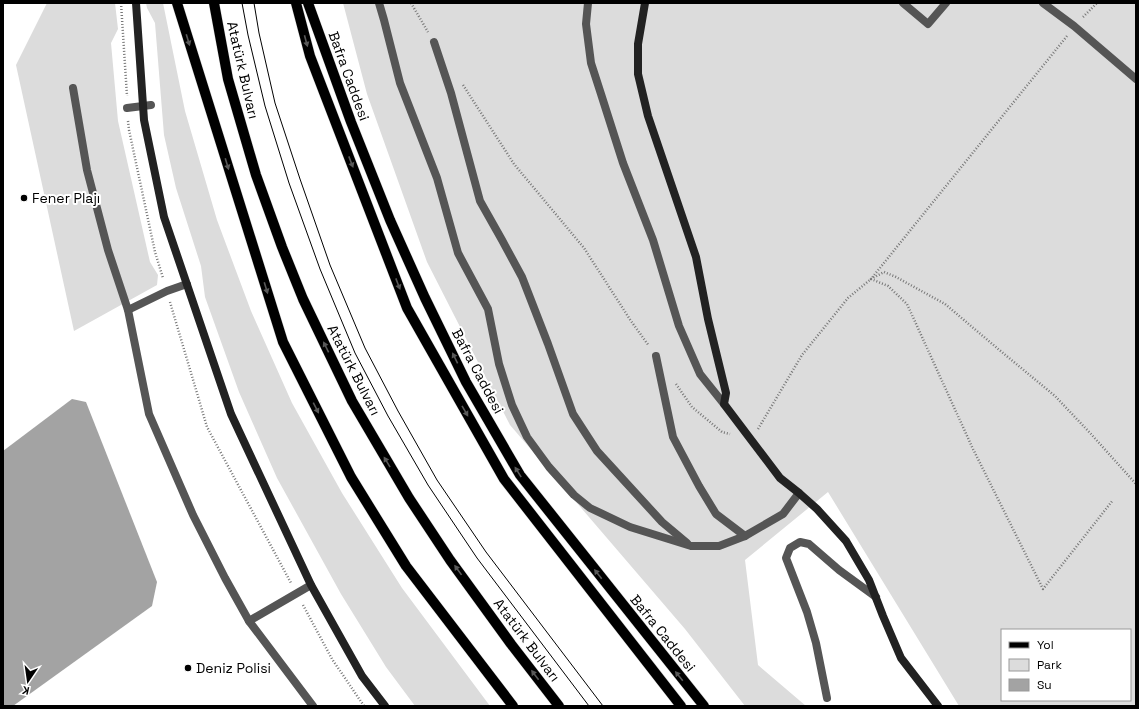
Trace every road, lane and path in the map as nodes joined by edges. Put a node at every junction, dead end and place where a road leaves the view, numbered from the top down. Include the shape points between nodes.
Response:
1 (136, 3) edge
2 (176, 3) edge
3 (214, 3) edge
4 (296, 3) edge
5 (308, 3) edge
6 (379, 3) edge
7 (410, 3) edge
8 (588, 3) edge
9 (645, 3) edge
10 (903, 3) edge
11 (946, 3) edge
12 (1043, 3) edge
13 (1097, 3) edge
14 (1074, 26) junction
15 (434, 42) joint
16 (1136, 79) edge
17 (463, 85) dead end
18 (73, 88) dead end
19 (147, 106) junction
20 (128, 108) dead end
21 (871, 279) junction
22 (187, 284) junction
23 (128, 310) junction
24 (656, 356) joint
25 (674, 381) dead end
26 (724, 404) junction
27 (751, 440) junction
28 (1136, 484) edge
29 (799, 493) junction
30 (1113, 500) dead end
31 (745, 536) junction
32 (691, 546) junction
33 (311, 585) junction
34 (876, 597) junction
35 (249, 621) junction
36 (828, 698) dead end
37 (313, 706) edge
38 (385, 706) edge
39 (513, 706) edge
40 (559, 706) edge
41 (681, 706) edge
42 (704, 706) edge
43 (938, 706) edge

1 - 19 street
2 -> 39 main road via 283,342 351,477 406,566
40 -> 3 main road, Atatürk Bulvarı via 450,560 409,498 349,395 303,299 256,175 228,79
4 -> 41 main road, Bafra Caddesi via 310,56 407,308 504,479
42 -> 5 main road, Bafra Caddesi via 520,475 466,382 390,220
6 - 32 street via 400,84 437,178 458,253 488,310 499,364 512,405 527,437 549,467 574,495 590,508 630,527
7 - 15 path
8 - 26 street via 586,24 590,63 623,163 653,240 679,326 700,374
9 - 26 street via 638,44 638,74 648,116 696,257 726,393
10 - 11 street via 928,24
12 - 14 street
13 - 14 path
14 - 16 street
14 - 21 path
15 - 32 street via 480,201 522,277 573,414 597,451 627,485 662,522
17 - 24 path via 514,164 584,248
18 - 23 street via 87,170 108,250
19 - 20 street
19 - 22 street via 144,120 164,217
21 - 27 path via 848,298 802,355
21 - 28 path via 884,272 945,304 1055,396
21 - 30 path via 888,286 907,304 973,449 1043,589
22 - 23 street
22 - 33 street via 231,414
23 - 35 street via 148,414 193,515
24 - 31 street via 674,437 716,514
25 - 27 path via 692,407 722,432
26 - 27 street
27 - 29 street via 780,478
29 - 31 street via 783,514
29 - 34 street via 846,541
31 - 32 street via 719,546
33 - 35 street
33 - 38 street via 362,676
34 - 36 street via 809,544 800,542 790,548 786,558 816,643
34 - 43 street via 902,658
35 - 37 street

